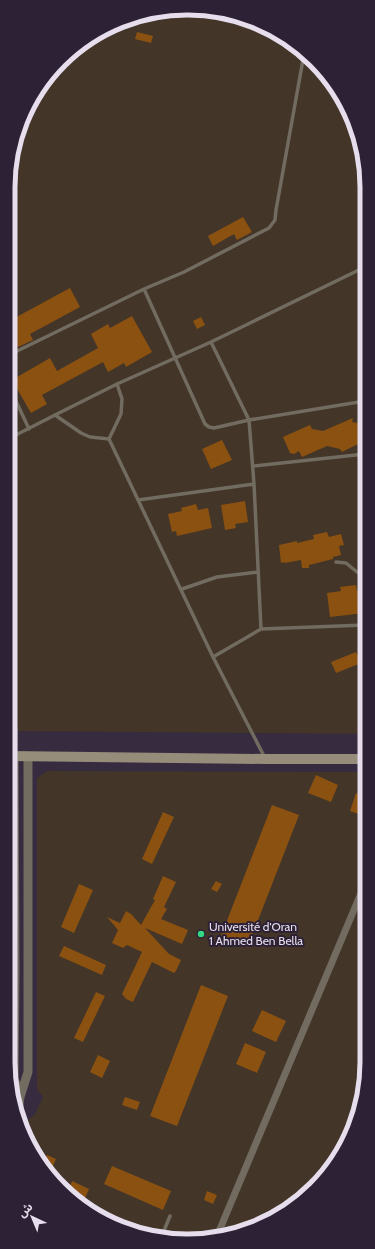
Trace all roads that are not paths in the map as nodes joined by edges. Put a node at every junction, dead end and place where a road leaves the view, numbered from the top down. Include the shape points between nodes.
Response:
1 (303, 60) edge
2 (360, 269) edge
3 (144, 289) junction
4 (211, 342) junction
5 (15, 352) edge
6 (175, 358) junction
7 (117, 384) junction
8 (15, 400) edge
9 (360, 402) edge
10 (55, 415) junction
11 (249, 420) junction
12 (29, 429) junction
13 (15, 436) edge
14 (109, 439) junction
15 (360, 455) edge
16 (253, 466) junction
17 (254, 484) junction
18 (138, 500) junction
19 (336, 562) dead end
20 (258, 572) junction
21 (360, 572) edge
22 (182, 589) junction
23 (360, 625) edge
24 (261, 628) junction
25 (213, 657) junction
26 (15, 756) edge
27 (28, 757) junction
28 (265, 759) junction
29 (360, 759) edge
30 (360, 896) edge
31 (16, 1085) edge
32 (20, 1097) junction
33 (20, 1101) edge
34 (170, 1216) dead end
35 (219, 1231) edge
36 (163, 1233) edge

1 - 3 lane via 275,220 269,228 184,272
2 - 4 lane
3 - 5 lane
3 - 6 lane
4 - 6 lane
4 - 11 lane
6 - 7 lane
6 - 11 lane via 205,424 214,428
7 - 10 lane
7 - 14 lane via 122,399 121,414
8 - 12 lane
9 - 11 lane
10 - 12 lane
10 - 14 lane via 90,438
11 - 16 lane
12 - 13 lane
14 - 18 lane
15 - 16 lane
16 - 17 lane
17 - 18 lane
17 - 20 lane
18 - 22 lane
19 - 21 lane via 346,563
20 - 22 lane via 217,577
20 - 24 lane
22 - 25 lane
23 - 24 lane
24 - 25 lane
25 - 28 lane
26 - 27 main road
27 - 28 main road
27 - 32 street via 28,1072
28 - 29 main road
30 - 35 street
31 - 32 street
32 - 33 street
34 - 36 lane

